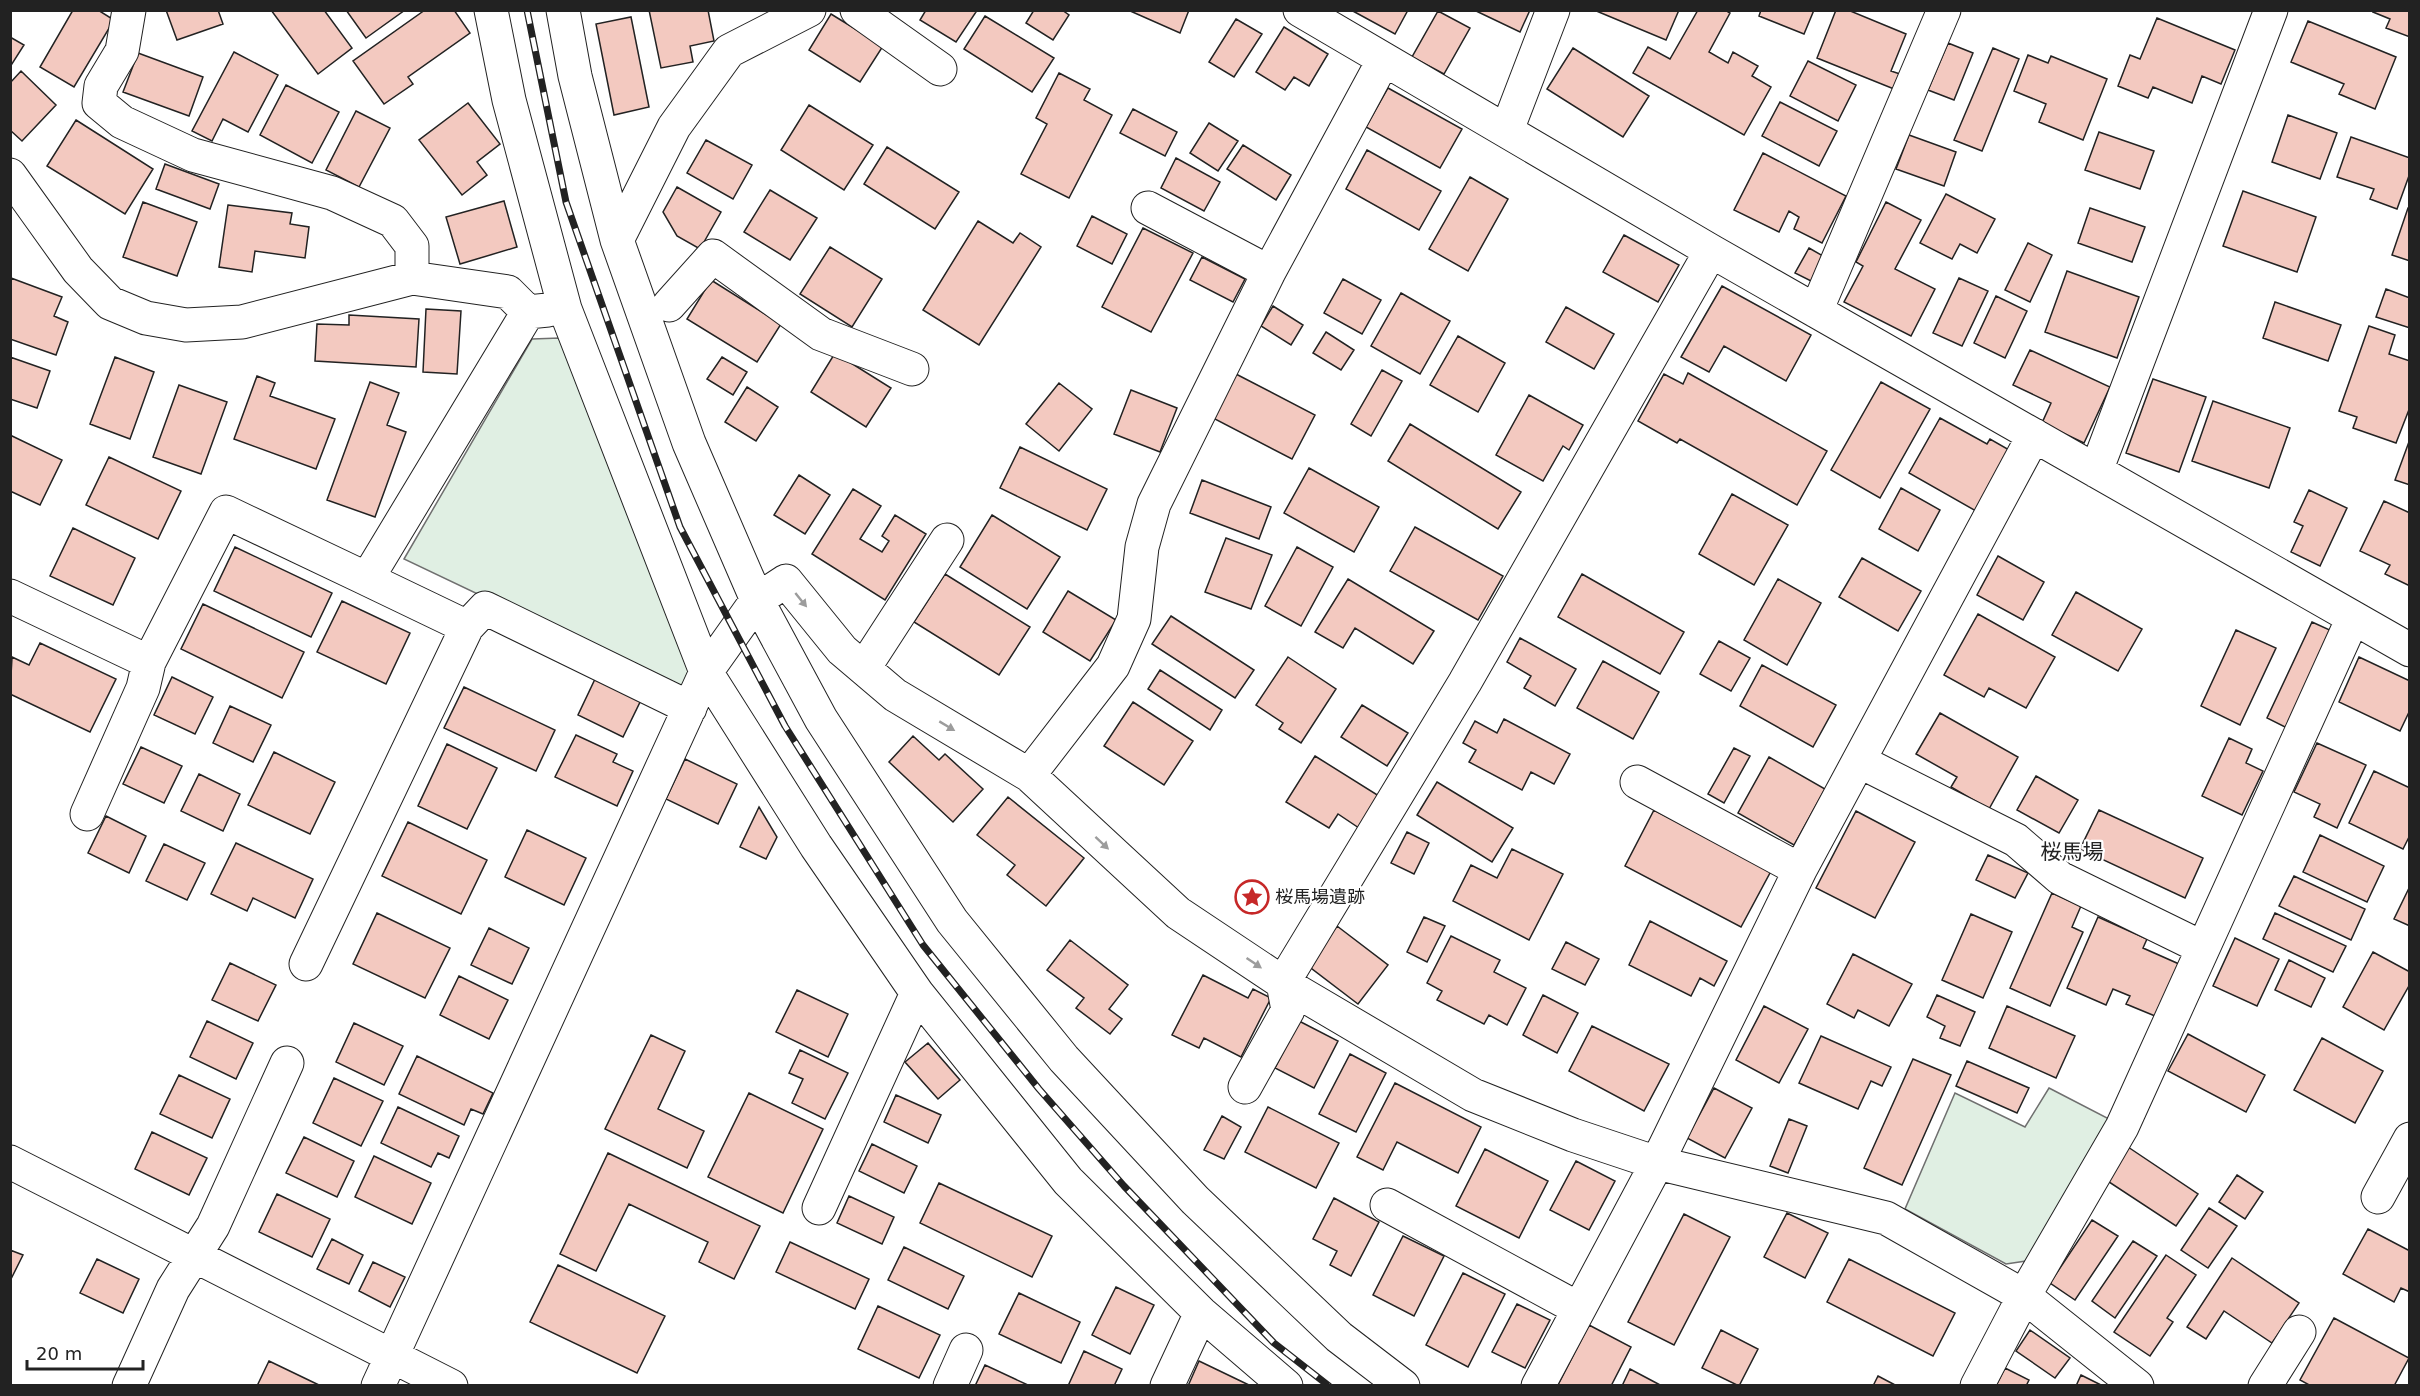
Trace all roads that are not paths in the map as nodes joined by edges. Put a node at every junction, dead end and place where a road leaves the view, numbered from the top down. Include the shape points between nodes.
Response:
1 (129, 10) edge
2 (491, 10) edge
3 (563, 10) edge
4 (809, 10) edge
5 (857, 10) edge
6 (1300, 10) edge
7 (1553, 10) edge
8 (1944, 10) edge
9 (2271, 10) edge
10 (1383, 61) junction
11 (940, 69) dead end
12 (1507, 130) junction
13 (10, 175) edge
14 (1148, 208) dead end
15 (617, 240) junction
16 (1711, 251) junction
17 (1269, 272) junction
18 (412, 278) junction
19 (669, 304) dead end
20 (565, 309) junction
21 (1816, 311) junction
22 (528, 312) junction
23 (912, 369) dead end
24 (2034, 435) junction
25 (2096, 471) junction
26 (947, 540) dead end
27 (367, 579) junction
28 (10, 596) edge
29 (757, 600) junction
30 (2353, 618) junction
31 (467, 627) junction
32 (2409, 650) edge
33 (149, 662) junction
34 (864, 668) junction
35 (706, 672) junction
36 (690, 708) junction
37 (1859, 761) junction
38 (1029, 775) junction
39 (1637, 782) dead end
40 (87, 814) dead end
41 (1800, 870) junction
42 (2203, 948) junction
43 (306, 964) dead end
44 (1283, 983) junction
45 (917, 993) junction
46 (287, 1063) dead end
47 (1245, 1087) dead end
48 (2409, 1139) edge
49 (10, 1162) edge
50 (1656, 1163) junction
51 (2378, 1197) dead end
52 (1388, 1205) dead end
53 (819, 1208) dead end
54 (194, 1256) junction
55 (2024, 1296) junction
56 (1579, 1308) junction
57 (1201, 1313) junction
58 (2299, 1332) dead end
59 (966, 1350) dead end
60 (391, 1355) junction
61 (129, 1386) edge
62 (378, 1386) edge
63 (451, 1386) edge
64 (950, 1386) edge
65 (1167, 1386) edge
66 (1286, 1386) edge
67 (1403, 1386) edge
68 (1538, 1386) edge
69 (1977, 1386) edge
70 (2137, 1386) edge
71 (2265, 1386) edge

1 - 18 street via 122,51 101,86 99,103 122,122 193,156 332,193 393,221 412,246
2 - 20 street via 509,100
3 - 15 street via 575,76
4 - 15 street via 729,51 674,127
5 - 11 street
6 - 10 street
7 - 12 street
8 - 21 street
9 - 25 street
10 - 12 street
10 - 17 street
12 - 16 street
13 - 18 street via 78,270 110,303 146,318 186,325 242,322
14 - 17 street
15 - 29 street via 689,443
16 - 21 street
16 - 44 street via 1465,682
17 - 38 street via 1154,504 1142,547 1134,620 1113,666
18 - 22 street via 508,292
19 - 23 street via 713,255 821,334
20 - 22 street
20 - 35 street
21 - 24 street
22 - 27 street
24 - 25 street
24 - 37 street
25 - 30 street
26 - 34 street
27 - 31 street
27 - 33 street via 226,512
28 - 33 street
29 -> 34 street via 786,581 842,650
29 - 35 street
29 - 67 street via 821,719 952,921 1064,1059 1195,1200 1339,1337
30 - 32 street
30 - 42 street
31 - 36 street via 485,608
31 - 43 street
33 - 40 street via 143,688
34 -> 38 street via 895,695
35 - 36 street
35 - 45 street via 816,846
36 - 60 street
37 - 41 street
37 - 42 street via 2016,840 2060,878
38 -> 44 street via 1178,913
39 - 41 street
41 - 50 street
42 - 55 street via 2122,1127
44 - 47 street via 1288,1010
44 - 50 street via 1473,1095
45 - 53 street
45 - 57 street via 1068,1181
46 - 54 street via 213,1226
48 - 51 street
49 - 54 street
50 - 55 street via 1886,1218
50 - 56 street
52 - 56 street
54 - 60 street
54 - 61 street via 173,1289
55 - 69 street
55 - 70 street
56 - 68 street
57 - 65 street
57 - 66 street
58 - 71 street
59 - 64 street
60 - 62 street
60 - 63 street

